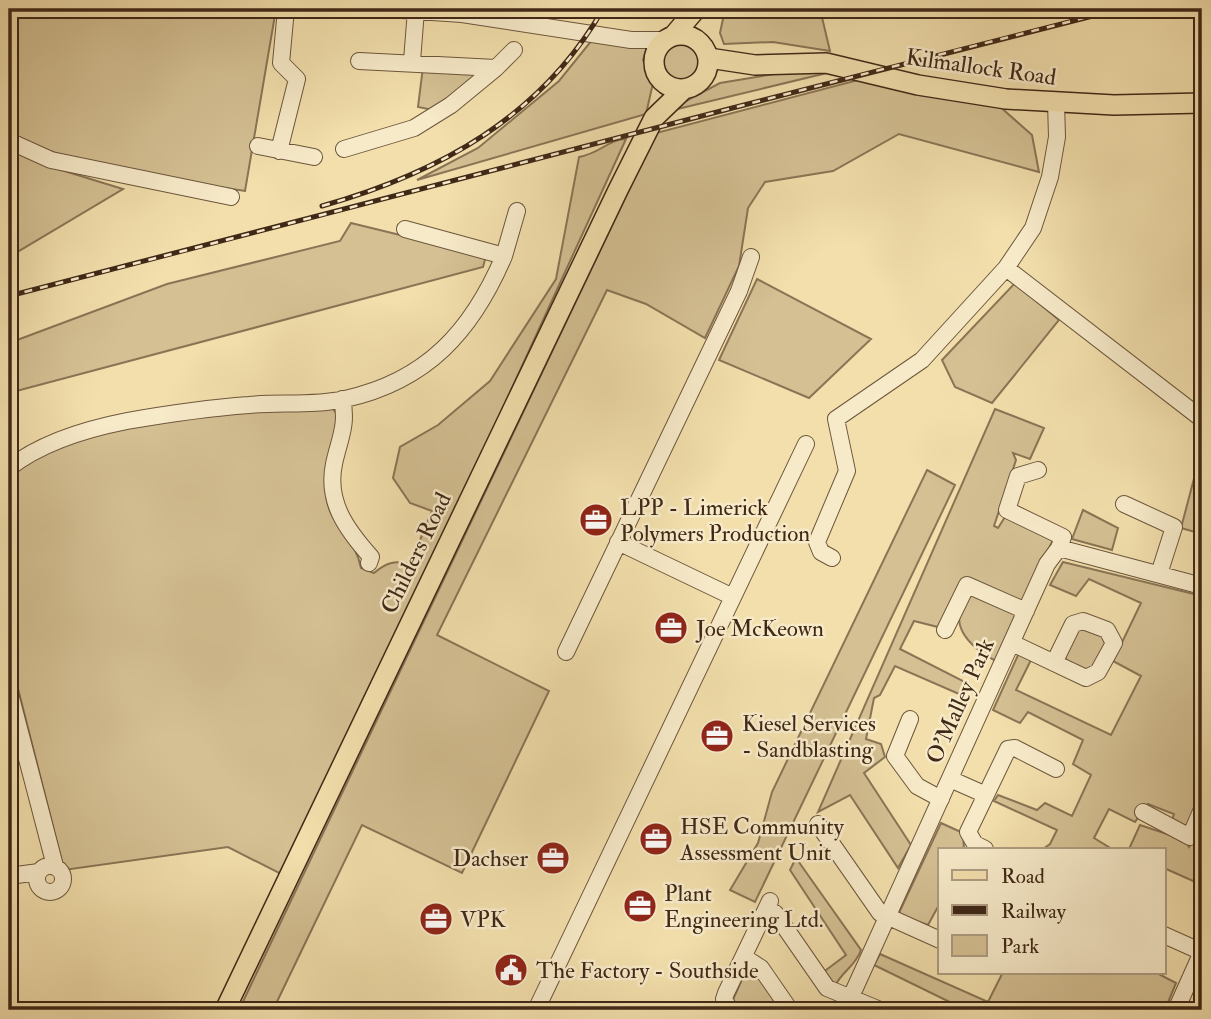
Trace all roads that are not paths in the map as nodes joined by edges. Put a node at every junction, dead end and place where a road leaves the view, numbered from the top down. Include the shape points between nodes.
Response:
1 (286, 9) edge
2 (387, 9) edge
3 (696, 9) edge
4 (704, 9) edge
5 (416, 10) edge
6 (670, 38) junction
7 (514, 50) dead end
8 (705, 50) junction
9 (359, 61) dead end
10 (412, 61) junction
11 (755, 65) junction
12 (496, 68) junction
13 (657, 76) junction
14 (691, 87) junction
15 (1056, 102) junction
16 (1202, 103) edge
17 (654, 118) junction
18 (9, 141) edge
19 (258, 146) dead end
20 (344, 149) dead end
21 (279, 151) junction
22 (314, 157) dead end
23 (231, 197) dead end
24 (517, 211) dead end
25 (405, 229) dead end
26 (504, 256) junction
27 (751, 257) dead end
28 (1006, 268) junction
29 (342, 400) junction
30 (1202, 419) edge
31 (806, 444) dead end
32 (9, 468) edge
33 (1038, 470) dead end
34 (1124, 504) dead end
35 (618, 542) junction
36 (1059, 548) junction
37 (832, 558) dead end
38 (369, 563) dead end
39 (1158, 574) junction
40 (1202, 586) edge
41 (733, 597) junction
42 (1026, 611) junction
43 (944, 630) dead end
44 (1012, 643) junction
45 (566, 652) dead end
46 (1054, 663) dead end
47 (9, 692) edge
48 (910, 719) dead end
49 (1056, 769) dead end
50 (950, 779) junction
51 (986, 794) junction
52 (941, 799) junction
53 (1202, 809) edge
54 (1143, 812) dead end
55 (818, 824) dead end
56 (983, 848) edge
57 (55, 866) junction
58 (39, 872) junction
59 (9, 876) edge
60 (888, 916) junction
61 (1166, 936) edge
62 (938, 939) edge
63 (1202, 952) edge
64 (744, 957) junction
65 (848, 1004) edge
66 (225, 1010) edge
67 (536, 1010) edge
68 (730, 1010) edge
69 (790, 1010) edge
70 (880, 1010) edge
71 (1176, 1010) edge

1 - 21 street via 281,63 297,79
2 - 5 street
3 - 6 main road
4 - 8 main road
5 - 6 street via 631,40
5 - 10 street
6 - 8 main road via 686,35
6 - 13 main road via 655,54
7 - 12 street
8 - 11 main road, Kilmallock Road
8 - 14 main road via 707,72
9 - 10 street
10 - 12 street
11 - 14 main road, Kilmallock Road
11 - 15 main road, Kilmallock Road via 826,64 918,85
12 - 20 street via 414,128
13 - 14 main road via 666,85
13 - 17 main road, Childers Road
14 - 17 main road, Childers Road via 674,96
15 - 16 main road, Kilmallock Road
15 - 28 street via 1057,137 1050,177 1034,228
17 - 66 main road, Childers Road
18 - 23 street via 51,160
19 - 21 street
21 - 22 street
24 - 26 street
25 - 26 street
26 - 29 street via 488,293 454,342 399,379
27 - 35 street via 739,291
28 - 30 street
28 - 37 street via 922,359 836,419 847,471 817,542 821,552
29 - 32 street via 186,411 116,423 57,441
29 - 38 street via 345,428 334,464 334,500 346,527 371,557
31 - 41 street
33 - 36 street via 1018,476 1007,510 1063,537
34 - 39 street via 1174,527
35 - 41 street
35 - 45 street
36 - 39 street
36 - 42 street, O'Malley Park
39 - 40 street
41 - 67 street
42 - 43 street via 967,585
42 - 44 street, O'Malley Park
44 - 46 street
44 - 50 street, O'Malley Park
47 - 57 street
48 - 52 street via 895,756 916,786
49 - 51 street via 1015,748 1008,749
50 - 51 street
50 - 52 street, O'Malley Park
51 - 56 street via 968,832
52 - 60 street, O'Malley Park
53 - 54 street via 1190,837
55 - 60 street via 880,913
57 - 58 street
57 - 58 street via 64,878 56,891 40,888
58 - 59 street
60 - 62 street
60 - 65 street, O'Malley Park
61 - 63 street
63 - 71 street
64 - 65 street via 773,907 824,984
64 - 68 street via 724,999
64 - 69 street via 761,968
65 - 70 street

